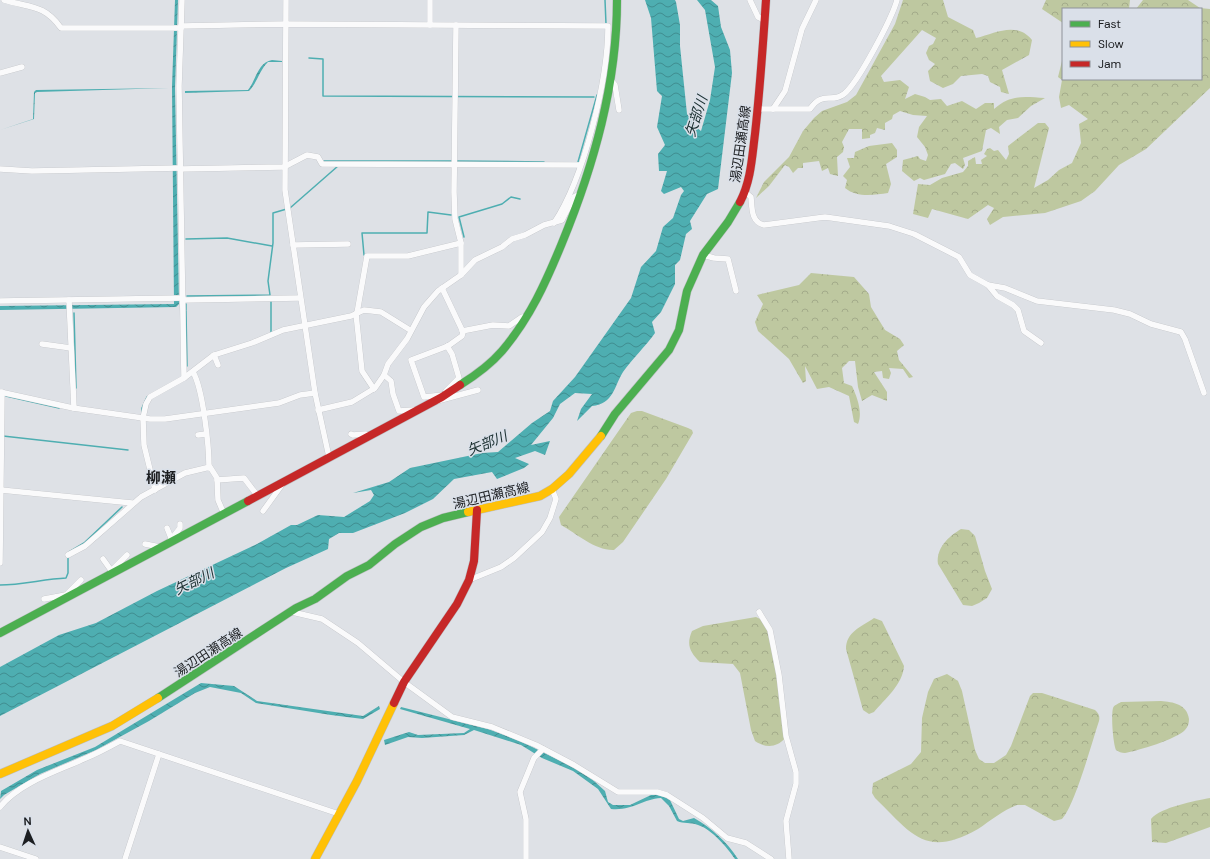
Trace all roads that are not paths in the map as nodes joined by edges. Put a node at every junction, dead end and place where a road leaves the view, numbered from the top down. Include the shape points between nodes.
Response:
1 (4, 0) edge
2 (182, 0) edge
3 (286, 0) edge
4 (430, 0) edge
5 (617, 0) edge
6 (750, 0) edge
7 (766, 0) edge
8 (816, 0) edge
9 (897, 0) edge
10 (764, 20) junction
11 (285, 24) junction
12 (430, 25) junction
13 (456, 25) junction
14 (181, 27) junction
15 (22, 67) dead end
16 (0, 73) edge
17 (611, 80) junction
18 (758, 109) junction
19 (773, 109) junction
20 (619, 110) dead end
21 (455, 164) junction
22 (580, 165) junction
23 (180, 168) junction
24 (284, 168) junction
25 (0, 169) edge
26 (746, 192) junction
27 (580, 194) junction
28 (554, 223) junction
29 (460, 243) junction
30 (348, 244) dead end
31 (293, 245) junction
32 (703, 254) junction
33 (461, 275) junction
34 (988, 285) junction
35 (442, 288) junction
36 (736, 290) dead end
37 (300, 298) junction
38 (180, 299) junction
39 (0, 301) edge
40 (70, 305) junction
41 (356, 314) junction
42 (526, 317) junction
43 (305, 327) junction
44 (410, 330) junction
45 (462, 331) junction
46 (1043, 341) dead end
47 (42, 344) dead end
48 (447, 346) junction
49 (72, 348) junction
50 (214, 355) junction
51 (67, 363) dead end
52 (218, 365) dead end
53 (72, 368) junction
54 (193, 372) junction
55 (384, 375) junction
56 (184, 378) junction
57 (374, 389) junction
58 (478, 390) dead end
59 (1, 392) edge
60 (315, 393) junction
61 (1204, 393) dead end
62 (444, 394) junction
63 (433, 402) junction
64 (74, 408) junction
65 (318, 410) junction
66 (418, 410) junction
67 (203, 413) junction
68 (143, 418) junction
69 (206, 434) junction
70 (351, 434) dead end
71 (198, 435) dead end
72 (368, 436) junction
73 (329, 457) junction
74 (209, 468) junction
75 (217, 480) junction
76 (284, 481) junction
77 (552, 489) junction
78 (1, 490) edge
79 (155, 490) junction
80 (257, 495) junction
81 (132, 503) junction
82 (477, 510) junction
83 (263, 511) dead end
84 (224, 514) junction
85 (0, 521) edge
86 (180, 524) dead end
87 (167, 528) dead end
88 (167, 543) junction
89 (145, 544) dead end
90 (68, 555) dead end
91 (127, 555) dead end
92 (103, 558) dead end
93 (0, 563) edge
94 (112, 572) junction
95 (80, 580) dead end
96 (469, 580) junction
97 (68, 596) junction
98 (44, 599) dead end
99 (292, 612) junction
100 (759, 612) dead end
101 (0, 633) edge
102 (404, 682) junction
103 (543, 749) junction
104 (159, 754) junction
105 (0, 774) edge
106 (0, 807) edge
107 (339, 814) junction
108 (0, 847) edge
109 (36, 859) edge
110 (125, 859) edge
111 (315, 859) edge
112 (526, 859) edge
113 (771, 859) edge
114 (789, 859) edge

1 - 14 street via 38,7 54,17 61,28
2 - 14 street
3 - 11 street
4 - 12 street
5 - 17 street via 617,47
6 - 10 street via 758,17
7 - 10 street, 湯辺田瀬高線
8 - 19 street via 802,29 785,91
9 - 19 street via 894,14 845,94 839,97 820,98 810,109
10 - 18 street, 湯辺田瀬高線
11 - 12 street
11 - 14 street
11 - 24 street
12 - 13 street
13 - 21 street
13 - 22 street via 608,26 602,85
14 - 23 street
15 - 16 street
17 - 20 street via 615,85
17 - 27 street via 598,137
18 - 19 street
18 - 26 street, 湯辺田瀬高線
21 - 22 street
21 - 24 street via 322,164 318,157 307,155
21 - 29 street via 455,219
22 - 28 street via 572,189
23 - 24 street
23 - 25 street via 32,171
23 - 38 street
24 - 31 street
26 - 32 street, 湯辺田瀬高線 via 728,222
26 - 34 street via 751,197 753,216 759,224 825,216 889,226 914,234 959,257 970,276
27 - 28 street via 574,197 562,220
27 - 42 street via 571,223 538,298
28 - 33 street via 512,239 502,247 475,260
29 - 33 street
29 - 41 street via 408,256 367,256
30 - 31 street
31 - 37 street
32 - 36 street via 728,259
32 - 77 street, 湯辺田瀬高線 via 687,291 678,330 669,350 615,414 600,438 569,474
33 - 35 street
34 - 46 street via 997,296 1018,310 1024,331
34 - 61 street via 1005,288 1037,301 1114,310 1130,314 1155,326 1181,332
35 - 44 street via 424,307
35 - 45 street
37 - 38 street
37 - 43 street
38 - 40 street
38 - 56 street
39 - 40 street
40 - 49 street
41 - 43 street
41 - 44 street via 364,310 381,312
41 - 57 street via 362,371
42 - 45 street via 509,326 493,325
42 - 62 street via 502,351 482,372
43 - 50 street via 283,330 252,344
43 - 60 street
44 - 55 street via 400,350 388,364
45 - 48 street via 462,336
47 - 49 street
48 - 62 street via 460,378
48 - 62 street via 411,360 424,397
49 - 53 street
50 - 52 street
50 - 54 street
51 - 53 street
53 - 64 street
54 - 56 street
54 - 67 street via 199,385
55 - 57 street
55 - 66 street via 391,381 399,411
56 - 68 street via 150,397
57 - 65 street via 352,402
58 - 63 street
59 - 64 street
59 - 78 street
60 - 65 street
60 - 67 street via 300,395 280,403
62 - 63 street
63 - 66 street
64 - 68 street
65 - 73 street
66 - 72 street
67 - 68 street via 165,419
67 - 69 street
68 - 79 street via 144,445
69 - 71 street
69 - 74 street
70 - 72 street
72 - 73 street
73 - 76 street
74 - 75 street
74 - 79 street via 185,473
75 - 80 street via 244,478
75 - 84 street via 218,500
76 - 80 street
76 - 83 street
77 - 82 street, 湯辺田瀬高線 via 540,496
77 - 96 street via 556,499 542,532 501,567
78 - 81 street
78 - 85 street
79 - 81 street
80 - 84 street
81 - 90 street via 85,546
82 - 96 street via 474,561
82 - 99 street, 湯辺田瀬高線 via 443,518 421,527 368,565
84 - 88 street
85 - 93 street
86 - 88 street via 180,528
87 - 88 street
88 - 89 street
88 - 94 street
91 - 94 street
92 - 94 street
94 - 97 street
95 - 97 street
96 - 102 street via 457,604
97 - 98 street
97 - 101 street
99 - 102 street via 322,619 358,643
99 - 105 street, 湯辺田瀬高線 via 112,726
100 - 114 street via 770,630 779,676 786,736 796,772 796,784 786,821
102 - 103 street via 452,717 492,727
102 - 107 street
103 - 112 street via 534,758 520,792 526,819
103 - 113 street via 618,792 657,792 667,795 727,838 746,843
104 - 106 street via 120,741 48,774 6,799
104 - 107 street
104 - 110 street
107 - 111 street
108 - 109 street

